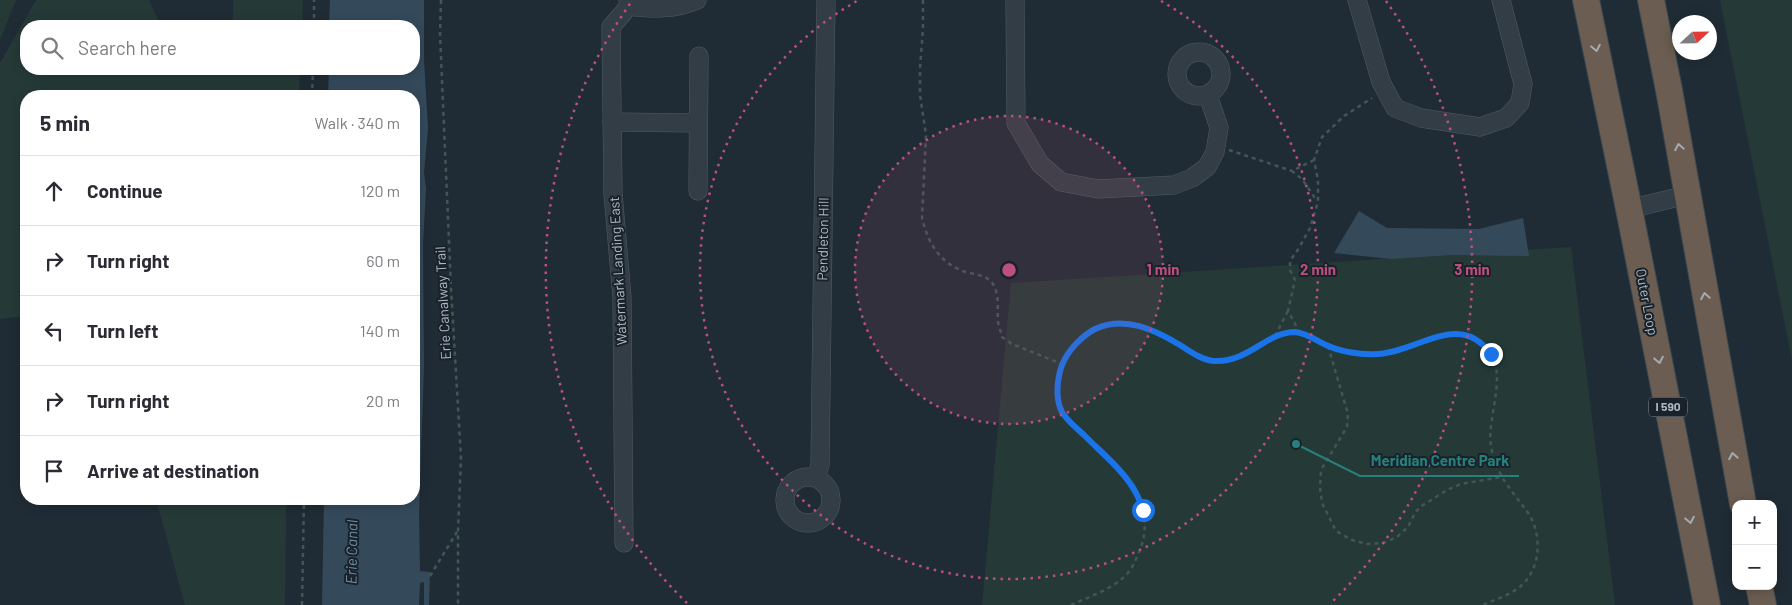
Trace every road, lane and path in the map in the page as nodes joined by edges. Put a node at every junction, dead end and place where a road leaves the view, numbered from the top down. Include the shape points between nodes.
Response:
1 (314, 0) edge
2 (441, 0) edge
3 (697, 0) edge
4 (826, 0) edge
5 (923, 0) edge
6 (1015, 0) edge
7 (1357, 0) edge
8 (1501, 0) edge
9 (1586, 0) edge
10 (1651, 0) edge
11 (1660, 0) edge
12 (628, 3) edge
13 (314, 20) edge
14 (699, 56) dead end
15 (313, 75) edge
16 (312, 90) edge
17 (1669, 90) junction
18 (1208, 95) dead end
19 (1372, 98) dead end
20 (612, 122) junction
21 (698, 123) junction
22 (1216, 146) junction
23 (1314, 160) junction
24 (1292, 171) junction
25 (698, 191) dead end
26 (1687, 196) junction
27 (1318, 202) junction
28 (1629, 209) junction
29 (1288, 311) junction
30 (1300, 333) junction
31 (1275, 337) junction
32 (1328, 346) junction
33 (1063, 364) junction
34 (1502, 477) junction
35 (816, 478) dead end
36 (1742, 500) edge
37 (304, 505) edge
38 (458, 531) junction
39 (624, 543) dead end
40 (430, 576) dead end
41 (1760, 590) edge
42 (302, 605) edge
43 (458, 605) edge
44 (1071, 605) edge
45 (1483, 605) edge
46 (1706, 605) edge
47 (1763, 605) edge

1 - 13 path
2 - 38 path, Erie Canalway Trail via 461,458
3 - 12 street via 657,9
4 - 35 street, Pendleton Hill via 820,465
5 - 33 path via 920,95 926,136 924,228 936,253 948,264 992,282 1002,337
6 - 22 street via 1016,123 1040,164 1061,182 1098,189 1174,185 1207,167
7 - 8 street via 1380,82 1395,108 1421,118 1480,127 1506,118 1520,103 1523,84
9 -> 28 highway, Outer Loop / I 590
10 - 17 highway
11 - 17 highway
12 - 20 street, Watermark Landing East via 611,27
14 - 21 street
15 - 16 path
26 -> 17 highway
18 - 22 street via 1219,128
19 - 23 path via 1344,116 1322,137
20 - 21 street
20 - 39 street, Watermark Landing East via 613,194 622,297
21 - 25 street
22 - 24 path
23 - 24 path
23 - 27 path
24 - 27 path via 1302,179
26 - 28 street
36 -> 26 highway
27 - 29 path via 1310,228 1290,261 1295,280
28 -> 46 highway, Outer Loop / I 590
29 - 30 path
29 - 31 path
30 - 31 path
30 - 32 path
31 - 33 path via 1237,358 1212,361 1150,329 1114,324 1087,334
32 - 34 path via 1359,354 1378,354 1408,348 1449,333 1470,335 1484,344 1496,368 1490,442
32 - 34 path via 1348,414 1347,427 1321,470 1322,503 1336,531 1352,540 1383,543 1397,537 1408,527 1420,507 1447,490 1461,484
33 - 44 path via 1058,391 1062,412 1136,492 1145,524 1139,553 1124,577
34 - 45 path via 1534,524 1538,537 1536,561 1530,575 1518,588
37 - 42 path
38 - 40 path
38 - 43 path, Erie Canalway Trail
41 - 47 highway

